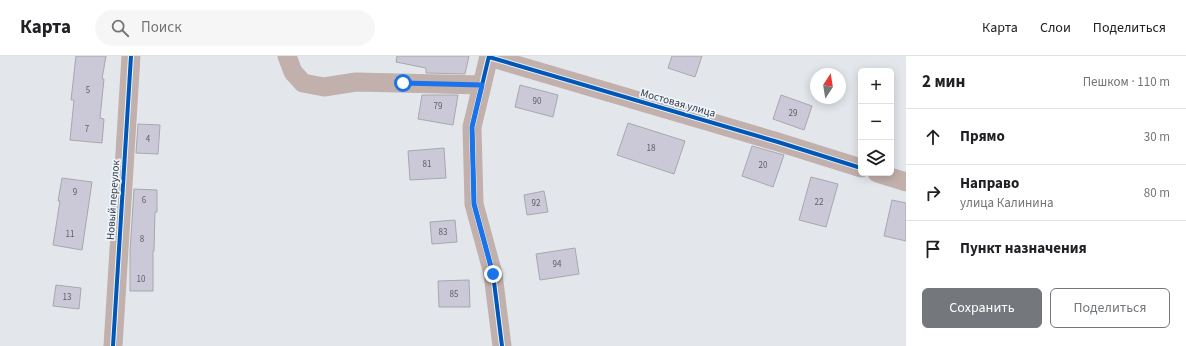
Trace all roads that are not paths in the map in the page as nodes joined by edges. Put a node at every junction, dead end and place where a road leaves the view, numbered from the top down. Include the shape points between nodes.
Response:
1 (131, 56) edge
2 (287, 56) edge
3 (489, 56) edge
4 (482, 85) junction
5 (858, 167) edge
6 (887, 176) edge
7 (906, 182) edge
8 (113, 346) edge
9 (502, 346) edge

1 - 8 street, Новый переулок
2 - 4 street via 293,72 304,83 324,88 356,82
3 - 4 street
3 - 5 street, Мостовая улица
4 - 9 street via 472,127 474,204 493,274
6 - 7 street

